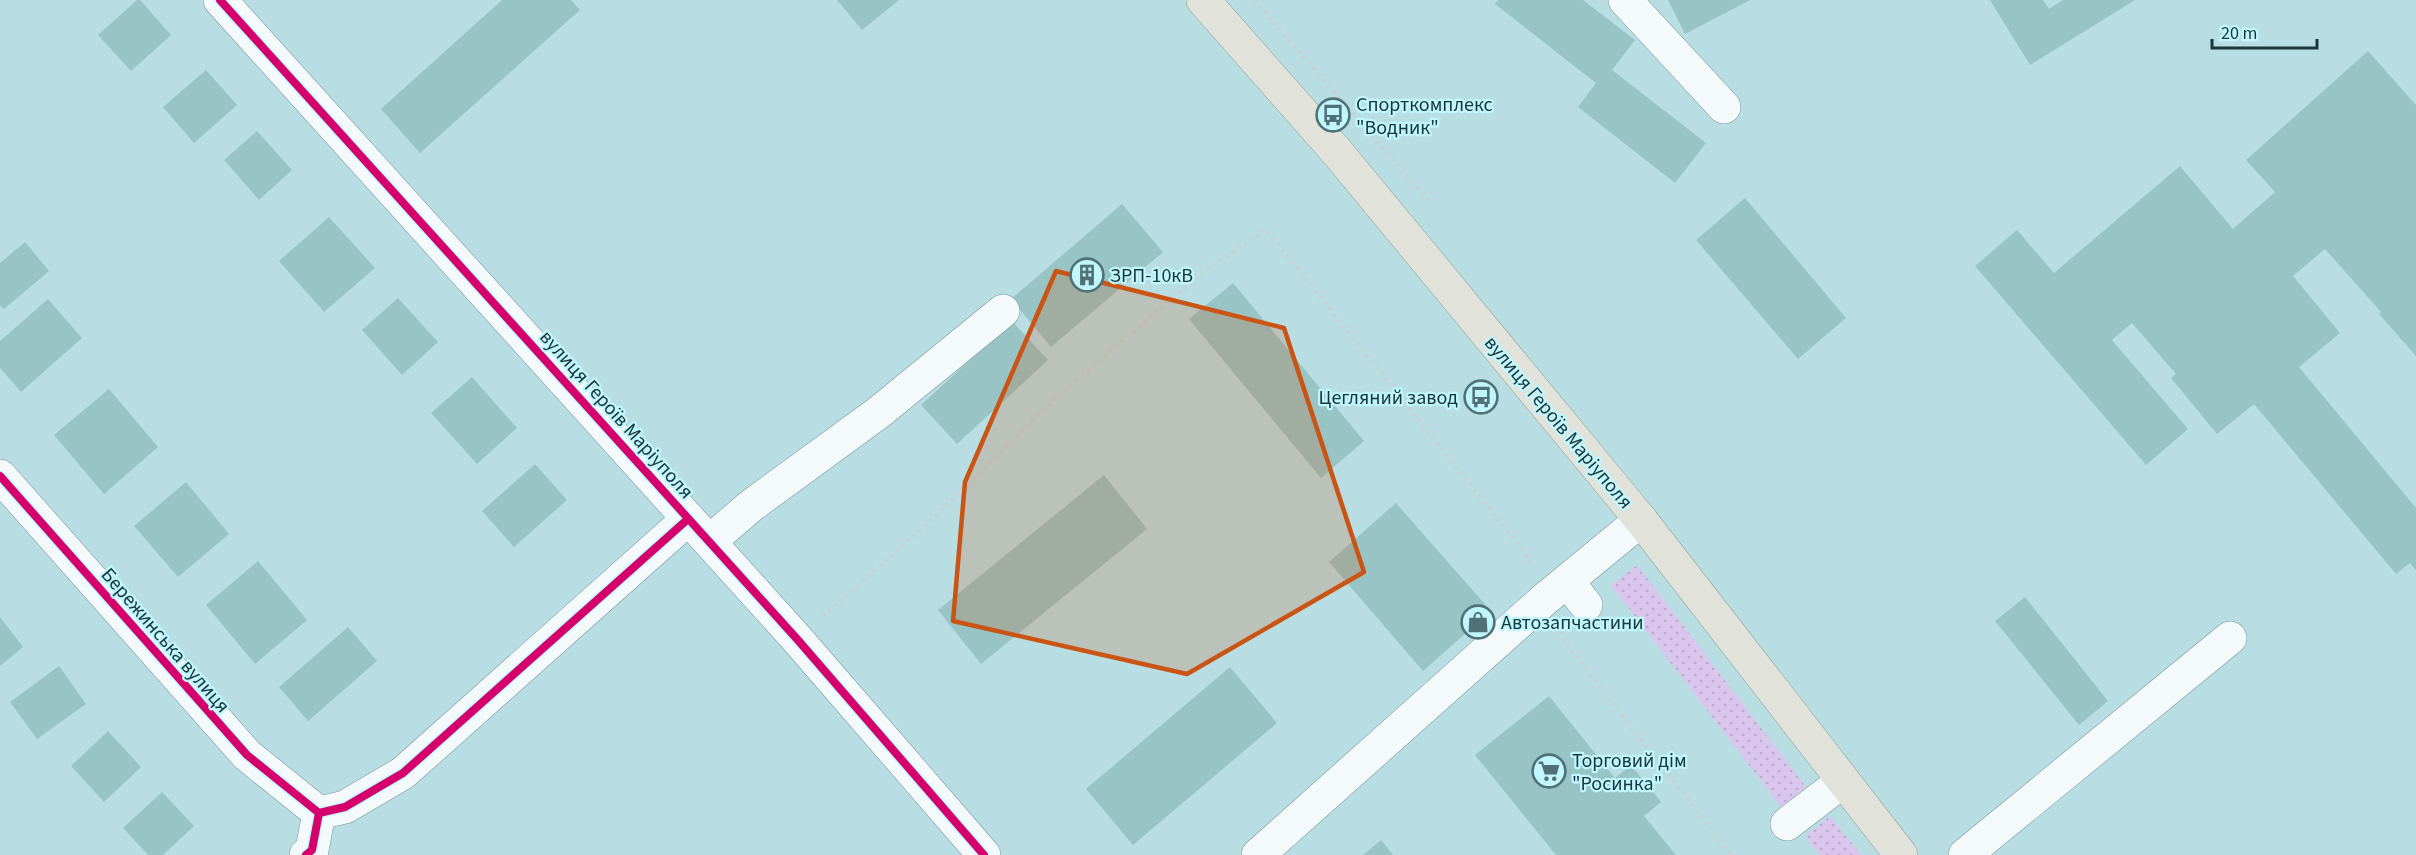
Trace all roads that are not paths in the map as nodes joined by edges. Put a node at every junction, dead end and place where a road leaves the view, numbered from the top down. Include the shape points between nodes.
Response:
1 (220, 0) edge
2 (1203, 0) edge
3 (1624, 0) edge
4 (1724, 107) dead end
5 (1003, 311) dead end
6 (0, 476) edge
7 (1641, 520) junction
8 (699, 530) junction
9 (2230, 638) dead end
10 (1843, 781) junction
11 (319, 813) junction
12 (1787, 824) dead end
13 (306, 855) edge
14 (984, 855) edge
15 (1258, 855) edge
16 (1901, 855) edge
17 (1965, 855) edge

1 - 8 street, вулиця Героїв Маріуполя
2 - 7 main road, вулиця Героїв Маріуполя via 1337,152
3 - 4 street
5 - 8 street via 878,413 752,505
6 - 11 street, Бережинська вулиця via 247,755
7 - 10 main road, вулиця Героїв Маріуполя
7 - 15 street via 1566,595
8 - 11 street via 500,688 404,773 345,807
8 - 14 street, вулиця Героїв Маріуполя
9 - 17 street
10 - 12 street
10 - 16 main road, вулиця Героїв Маріуполя
11 - 13 street via 312,850

